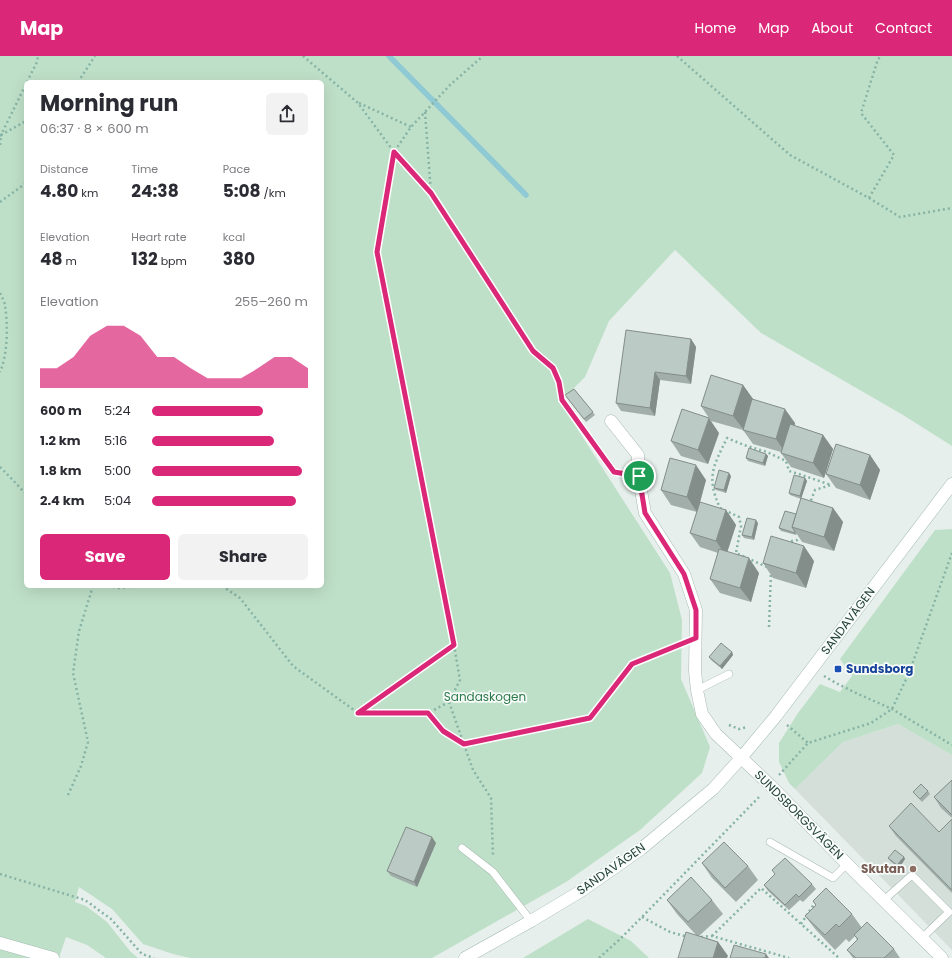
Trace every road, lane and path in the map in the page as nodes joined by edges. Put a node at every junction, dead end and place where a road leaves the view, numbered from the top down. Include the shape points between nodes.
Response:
1 (38, 56) edge
2 (94, 56) edge
3 (303, 56) edge
4 (483, 56) edge
5 (677, 56) edge
6 (876, 56) edge
7 (882, 56) edge
8 (878, 59) junction
9 (28, 80) edge
10 (79, 80) edge
11 (24, 89) edge
12 (358, 103) junction
13 (424, 112) junction
14 (24, 123) edge
15 (411, 127) junction
16 (1, 136) edge
17 (0, 145) edge
18 (394, 152) junction
19 (24, 184) edge
20 (431, 193) junction
21 (869, 198) junction
22 (0, 202) edge
23 (952, 208) edge
24 (0, 293) edge
25 (0, 372) edge
26 (611, 421) dead end
27 (0, 468) edge
28 (639, 476) junction
29 (952, 484) edge
30 (24, 492) edge
31 (810, 504) edge
32 (802, 529) edge
33 (783, 542) edge
34 (952, 553) edge
35 (92, 588) edge
36 (225, 588) edge
37 (769, 627) dead end
38 (696, 638) junction
39 (454, 645) junction
40 (729, 674) dead end
41 (823, 675) dead end
42 (697, 690) junction
43 (449, 702) junction
44 (892, 709) junction
45 (358, 713) junction
46 (428, 713) junction
47 (749, 727) dead end
48 (716, 734) junction
49 (464, 744) junction
50 (952, 745) edge
51 (741, 758) junction
52 (770, 785) junction
53 (68, 795) dead end
54 (770, 842) dead end
55 (462, 848) dead end
56 (847, 864) junction
57 (493, 872) junction
58 (0, 874) edge
59 (884, 900) junction
60 (817, 901) edge
61 (642, 917) junction
62 (531, 921) junction
63 (801, 924) junction
64 (712, 936) junction
65 (700, 937) edge
66 (694, 938) edge
67 (922, 938) junction
68 (0, 942) edge
69 (52, 958) edge
70 (154, 958) edge
71 (465, 958) edge
72 (599, 958) edge
73 (789, 958) edge
74 (839, 958) edge
75 (942, 958) edge

1 - 9 path
2 - 10 path
3 - 12 path
4 - 13 path
5 - 21 path via 790,155
6 - 8 path
7 - 8 path
8 - 21 path via 861,113 894,155
11 - 16 path
12 - 15 path
12 - 18 path
13 - 15 path
13 - 20 path
14 - 16 path
15 - 18 path
16 - 17 path
18 - 20 path
18 - 39 path via 377,252
19 - 22 path
20 - 28 path via 533,351 553,368 562,400 614,472
21 - 23 path via 900,217
24 - 25 path via 4,303 7,335
26 - 28 street via 638,454
27 - 30 path
28 - 38 street via 645,513 684,574 696,610
29 - 51 street, SANDAVÄGEN via 776,716
31 - 37 path via 815,490 831,485 789,471 786,460 727,438 715,462 712,477 714,495 720,508 739,517 741,526 736,553 771,568
32 - 33 path via 797,540
34 - 44 path via 909,673
35 - 53 path via 79,631 73,673 88,742
36 - 45 path via 240,598 292,666
38 - 42 street
38 - 49 path via 632,664 590,718
39 - 43 path via 460,680
39 - 45 path
40 - 42 lane
41 - 44 path
42 - 48 street via 702,714
43 - 46 path
43 - 49 path
44 - 50 path
44 - 52 path via 871,723 808,743
45 - 46 path
46 - 49 path via 443,731
47 - 48 path via 740,730 724,723
48 - 51 street
49 - 57 path via 473,770 491,798
51 - 52 street, SUNDSBORGSVÄGEN
51 - 62 street, SANDAVÄGEN via 713,789 641,849 581,891
52 - 56 street, SUNDSBORGSVÄGEN
52 - 61 path
54 - 56 lane via 832,878
55 - 57 lane
56 - 59 street, SUNDSBORGSVÄGEN
57 - 62 lane
58 - 70 path via 85,900 111,919 142,954
59 - 67 street, SUNDSBORGSVÄGEN
59 - 67 lane via 912,875 948,912
60 - 63 path
61 - 66 path via 670,932
61 - 72 path
62 - 71 street, SANDAVÄGEN
63 - 64 path via 761,888
63 - 74 path
64 - 65 path
64 - 73 path
67 - 75 street, SUNDSBORGSVÄGEN
68 - 69 street

